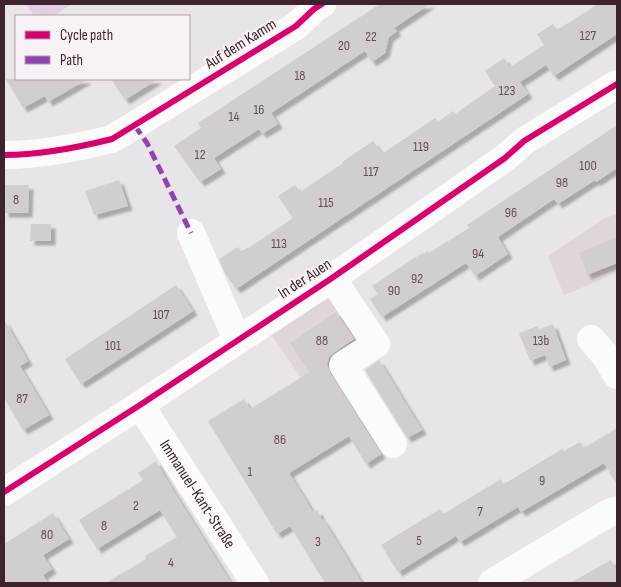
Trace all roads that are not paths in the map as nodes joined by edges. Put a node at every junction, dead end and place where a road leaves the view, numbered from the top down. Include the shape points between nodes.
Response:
1 (322, 4) edge
2 (617, 84) edge
3 (4, 155) edge
4 (191, 232) dead end
5 (332, 278) junction
6 (591, 339) dead end
7 (238, 340) junction
8 (617, 375) edge
9 (140, 405) junction
10 (392, 444) dead end
11 (5, 486) edge
12 (617, 510) edge
13 (254, 583) edge
14 (492, 583) edge

1 - 3 street, Auf dem Kamm via 296,26 112,139 78,148
2 - 5 street, In der Auen via 524,141 505,158
4 - 7 street
5 - 7 street, In der Auen
5 - 10 street via 376,344 343,365
6 - 8 street
7 - 9 street, In der Auen
9 - 11 street, In der Auen
9 - 13 street, Immanuel-Kant-Straße
12 - 14 street

